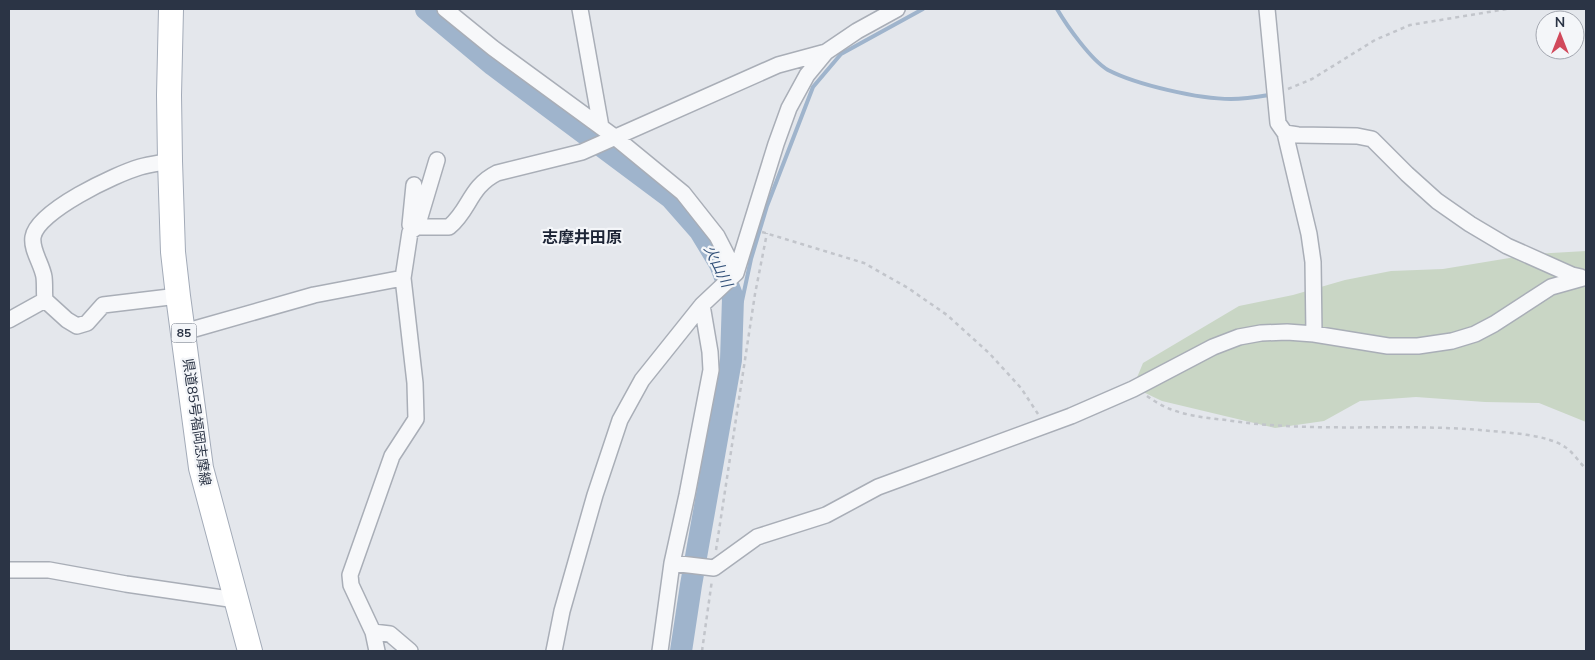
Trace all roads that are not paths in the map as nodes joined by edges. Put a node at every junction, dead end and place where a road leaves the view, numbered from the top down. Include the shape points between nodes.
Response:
1 (171, 9) edge
2 (445, 9) edge
3 (580, 9) edge
4 (897, 9) edge
5 (1267, 9) edge
6 (826, 52) junction
7 (601, 127) junction
8 (1285, 133) junction
9 (616, 138) junction
10 (436, 160) dead end
11 (170, 161) junction
12 (414, 185) dead end
13 (413, 230) junction
14 (736, 272) junction
15 (403, 278) junction
16 (1585, 278) edge
17 (178, 296) junction
18 (45, 300) junction
19 (702, 305) junction
20 (9, 320) edge
21 (184, 332) junction
22 (1314, 334) junction
23 (676, 564) junction
24 (9, 570) edge
25 (236, 600) junction
26 (373, 632) junction
27 (250, 651) edge
28 (377, 651) edge
29 (410, 651) edge
30 (554, 651) edge
31 (660, 651) edge

1 - 11 main road, 県道85号福岡志摩線 / 85
2 - 7 street
3 - 7 street
4 - 6 street
5 - 8 street via 1278,123
6 - 9 street via 778,65
6 - 14 street via 807,75 789,108
7 - 9 street
8 - 16 street via 1372,139 1407,174 1470,224 1507,246
8 - 22 street via 1310,243
9 - 13 street via 582,152 497,173 476,189 449,228
9 - 14 street via 683,193 717,236
10 - 13 street
11 - 17 main road, 県道85号福岡志摩線 / 85
11 - 18 street via 140,167 100,184 62,205 36,228 33,238 44,276
12 - 13 street
13 - 15 street
14 - 19 street
15 - 21 street via 314,295
15 - 26 street via 416,418 392,456 350,575 351,585
16 - 22 street via 1551,287 1494,324 1452,341 1388,346
17 - 18 street via 103,305 86,323 77,326
17 - 21 main road, 県道85号福岡志摩線 / 85
18 - 20 street
19 - 23 street via 710,370
19 - 30 street via 642,380 620,420 582,539
21 - 25 main road, 県道85号福岡志摩線 / 85 via 201,468
22 - 23 street via 1286,332 1239,337 1204,351 1133,389 1045,426 878,487 826,515 757,537 711,568
23 - 31 street
24 - 25 street via 49,570
25 - 27 main road, 県道85号福岡志摩線 / 85
26 - 28 street
26 - 29 street via 390,634

